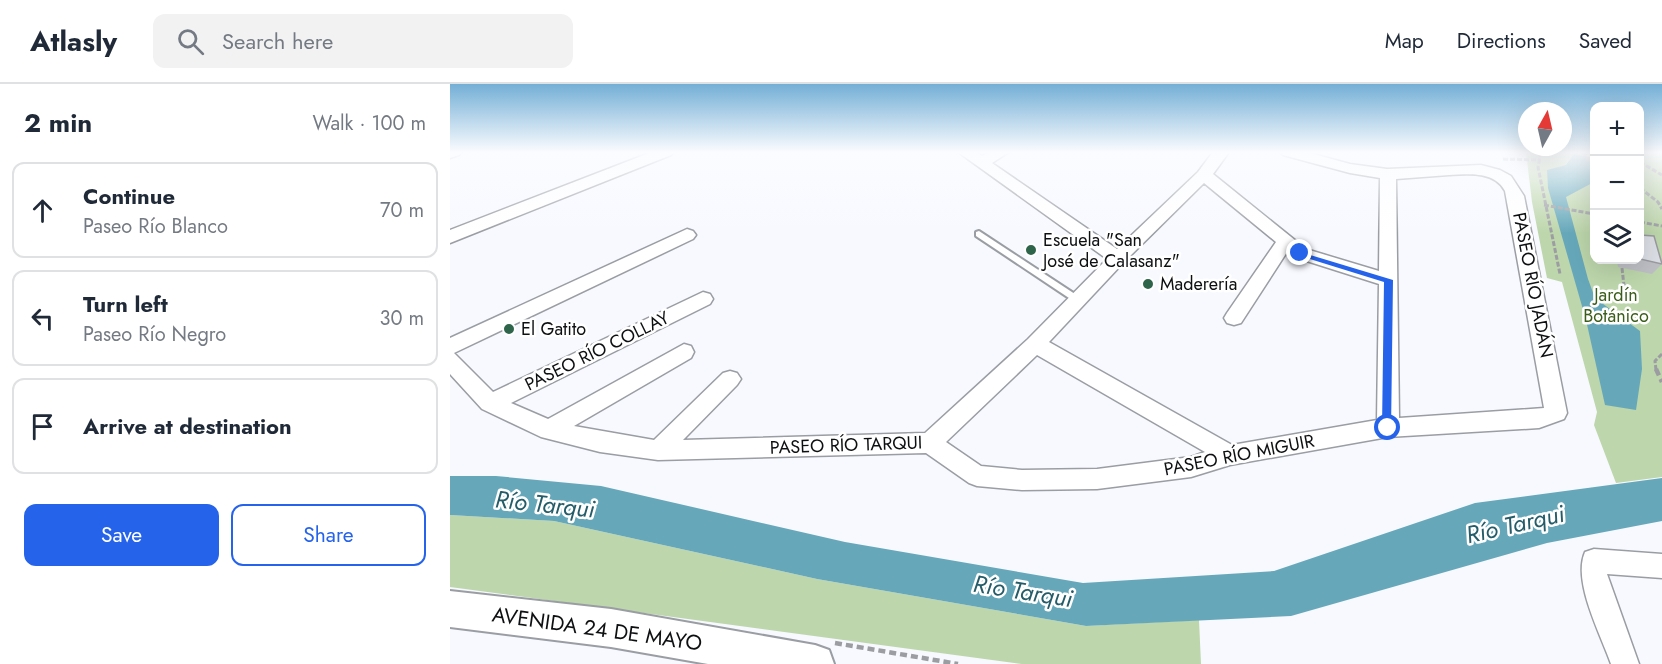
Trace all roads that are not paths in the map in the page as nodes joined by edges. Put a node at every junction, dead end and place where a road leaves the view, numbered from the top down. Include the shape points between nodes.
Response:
1 (597, 179) edge
2 (1004, 179) edge
3 (1200, 179) edge
4 (1209, 179) edge
5 (1388, 179) edge
6 (1506, 179) edge
7 (979, 234) dead end
8 (687, 235) dead end
9 (450, 237) edge
10 (1285, 242) junction
11 (1119, 258) junction
12 (1389, 280) junction
13 (703, 299) dead end
14 (1078, 300) junction
15 (1234, 318) dead end
16 (1035, 344) junction
17 (450, 347) edge
18 (684, 352) dead end
19 (450, 360) edge
20 (730, 379) dead end
21 (490, 403) junction
22 (1556, 413) joint
23 (1388, 428) junction
24 (549, 430) junction
25 (930, 443) junction
26 (658, 450) junction
27 (1230, 455) junction
28 (1662, 566) edge
29 (450, 609) edge
30 (815, 664) edge
31 (1625, 664) edge

1 - 9 street
2 - 11 street
3 - 11 street, PASEO RÍO TARQUI
4 - 10 street
5 - 12 street
6 - 22 street, PASEO RÍO JADÁN via 1516,199
7 - 14 lane
8 - 17 street
10 - 12 street via 1300,253
10 - 15 street
11 - 14 street, PASEO RÍO TARQUI
12 - 23 street
13 - 21 street, PASEO RÍO COLLAY
14 - 16 street, PASEO RÍO TARQUI
16 - 25 street, PASEO RÍO TARQUI
16 - 27 street
18 - 24 street
19 - 21 street, PASEO RÍO TARQUI
20 - 26 street
21 - 24 street, PASEO RÍO TARQUI
22 - 23 street, PASEO RÍO MIGUIR via 1539,419
23 - 27 street, PASEO RÍO MIGUIR
24 - 26 street, PASEO RÍO TARQUI
25 - 26 street, PASEO RÍO TARQUI
25 - 27 street, PASEO RÍO MIGUIR via 977,477 1022,480 1097,479 1191,467
28 - 31 street via 1594,561 1594,579
29 - 30 main road, AVENIDA 24 DE MAYO via 611,628

